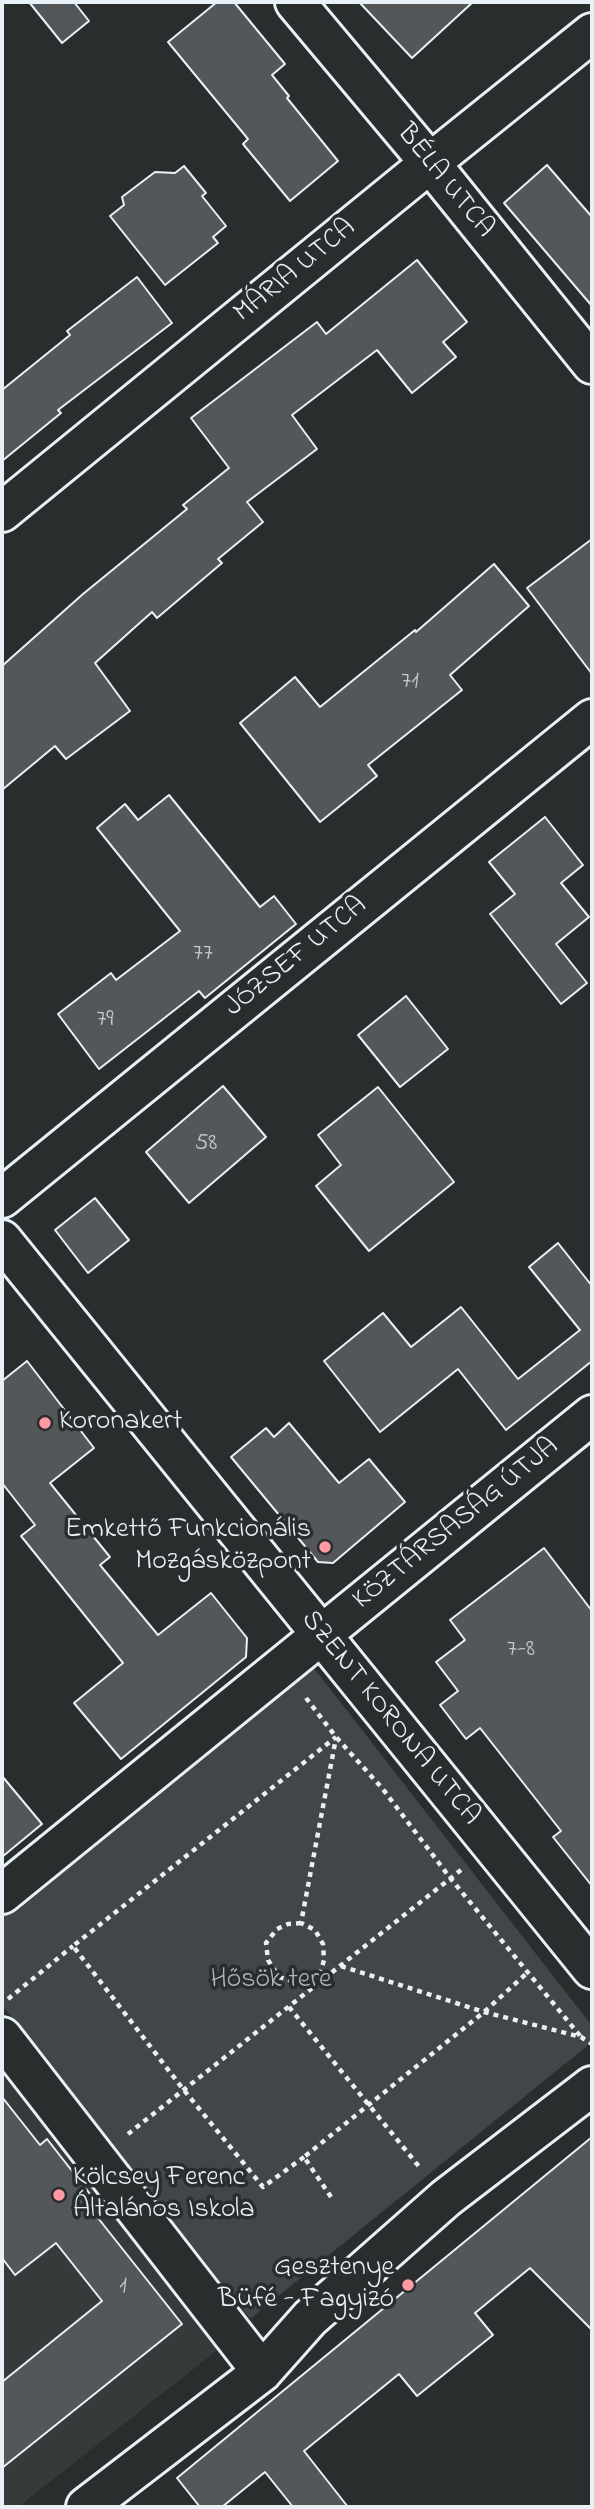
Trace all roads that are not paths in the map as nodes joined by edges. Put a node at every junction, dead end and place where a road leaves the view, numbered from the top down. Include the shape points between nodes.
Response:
1 (295, 2) edge
2 (592, 33) edge
3 (429, 163) junction
4 (592, 364) edge
5 (2, 512) edge
6 (592, 719) edge
7 (2, 1198) edge
8 (2, 1240) edge
9 (592, 1415) edge
10 (321, 1635) junction
11 (2, 1894) edge
12 (592, 1969) edge
13 (2, 2037) edge
14 (592, 2086) edge
15 (262, 2372) junction
16 (86, 2507) edge

1 - 3 street, BÉLA UTCA
2 - 3 street, MÁRIA UTCA
3 - 4 street, BÉLA UTCA
3 - 5 street, MÁRIA UTCA
6 - 7 street, JÓZSEF UTCA
8 - 10 street, SZENT KORONA UTCA
9 - 10 street, KÖZTÁRSASÁG ÚTJA
10 - 11 street
10 - 12 street, SZENT KORONA UTCA
13 - 15 street
14 - 15 street via 446,2198 310,2318
15 - 16 street

